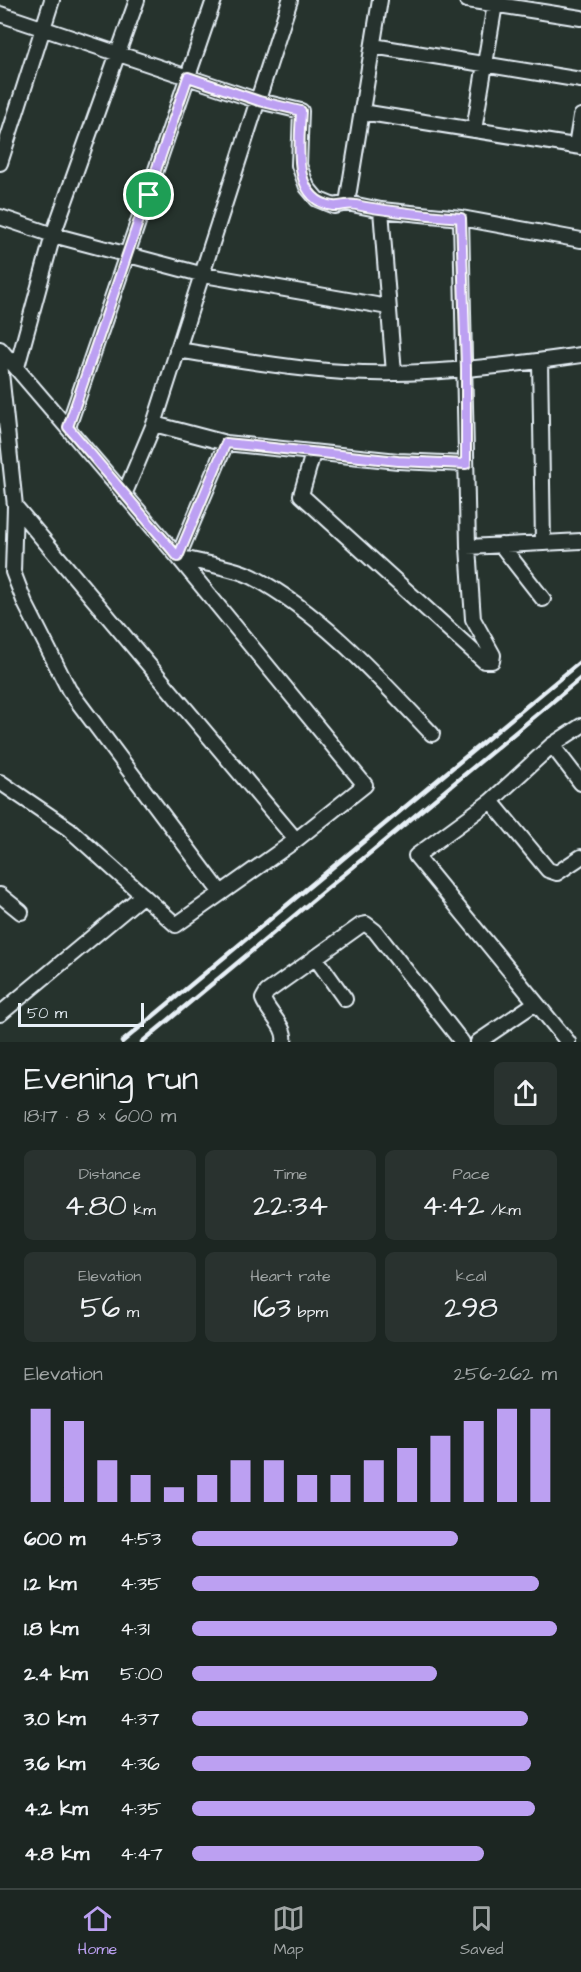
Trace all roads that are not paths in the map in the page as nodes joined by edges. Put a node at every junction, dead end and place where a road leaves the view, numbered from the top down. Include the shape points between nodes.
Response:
1 (52, 0) edge
2 (137, 0) edge
3 (214, 0) edge
4 (290, 0) edge
5 (380, 0) edge
6 (467, 0) edge
7 (495, 4) junction
8 (0, 15) edge
9 (581, 18) edge
10 (42, 28) junction
11 (373, 46) junction
12 (120, 55) junction
13 (486, 64) junction
14 (188, 77) junction
15 (581, 80) edge
16 (259, 101) junction
17 (362, 112) junction
18 (581, 116) edge
19 (474, 130) junction
20 (578, 147) edge
21 (0, 163) edge
22 (347, 203) junction
23 (381, 210) junction
24 (0, 217) edge
25 (461, 218) junction
26 (53, 235) junction
27 (581, 240) edge
28 (129, 253) junction
29 (204, 275) junction
30 (388, 307) junction
31 (0, 349) edge
32 (177, 350) junction
33 (581, 354) edge
34 (540, 361) junction
35 (0, 363) edge
36 (16, 367) junction
37 (466, 368) junction
38 (394, 373) junction
39 (154, 424) junction
40 (68, 427) junction
41 (226, 443) junction
42 (313, 453) junction
43 (466, 464) junction
44 (124, 495) junction
45 (15, 506) junction
46 (581, 541) edge
47 (543, 543) junction
48 (501, 545) junction
49 (468, 547) junction
50 (178, 557) junction
51 (543, 599) dead end
52 (581, 726) edge
53 (432, 734) dead end
54 (552, 745) junction
55 (0, 782) edge
56 (581, 783) edge
57 (491, 801) junction
58 (296, 840) junction
59 (581, 857) edge
60 (221, 893) junction
61 (0, 895) edge
62 (143, 895) junction
63 (21, 912) dead end
64 (315, 957) junction
65 (345, 999) dead end
66 (534, 1004) junction
67 (0, 1014) edge
68 (284, 1042) edge
69 (462, 1042) edge
70 (478, 1042) edge
71 (568, 1042) edge

1 - 10 street
2 - 12 street
3 - 14 street
4 - 16 street
5 - 11 street
6 - 7 street
7 - 9 street
7 - 13 street
8 - 10 street
10 - 12 street
10 - 21 street
11 - 13 street
11 - 17 street
12 - 14 street
12 - 26 street
13 - 15 street
13 - 19 street
14 - 16 street
14 - 28 street
16 - 22 street via 301,111 299,165 307,187 317,199 334,206
16 - 29 street
17 - 19 street
17 - 22 street
18 - 20 street
19 - 20 street
22 - 23 street
23 - 25 street
23 - 30 street
24 - 26 street
25 - 27 street
25 - 37 street
26 - 28 street
26 - 36 street
28 - 29 street
28 - 40 street
29 - 30 street
29 - 32 street
30 - 38 street
31 - 36 street
32 - 38 street via 296,369
32 - 39 street
33 - 34 street
34 - 37 street
34 - 47 street
35 - 45 street
36 - 40 street
37 - 38 street
37 - 43 street
39 - 41 street
39 - 44 street
40 - 44 street
41 - 42 street
41 - 50 street
42 - 43 street
42 - 49 street via 301,495 484,661 490,662 493,655 473,619
43 - 49 street
44 - 50 street
45 - 58 street
45 - 60 street via 13,572 69,690
46 - 47 street
47 - 48 street
48 - 49 street
48 - 51 street
50 - 53 street via 252,576 314,619 365,663
50 - 58 street via 365,784
52 - 54 street
54 - 56 street
54 - 57 street
55 - 62 street via 69,829
57 - 59 street via 548,870 564,870
57 - 66 street via 416,856
58 - 60 street
60 - 62 street via 176,925
61 - 63 street
62 - 67 street
64 - 65 street
64 - 68 street via 263,999 280,1025
64 - 69 street via 366,924
66 - 70 street
66 - 71 street

